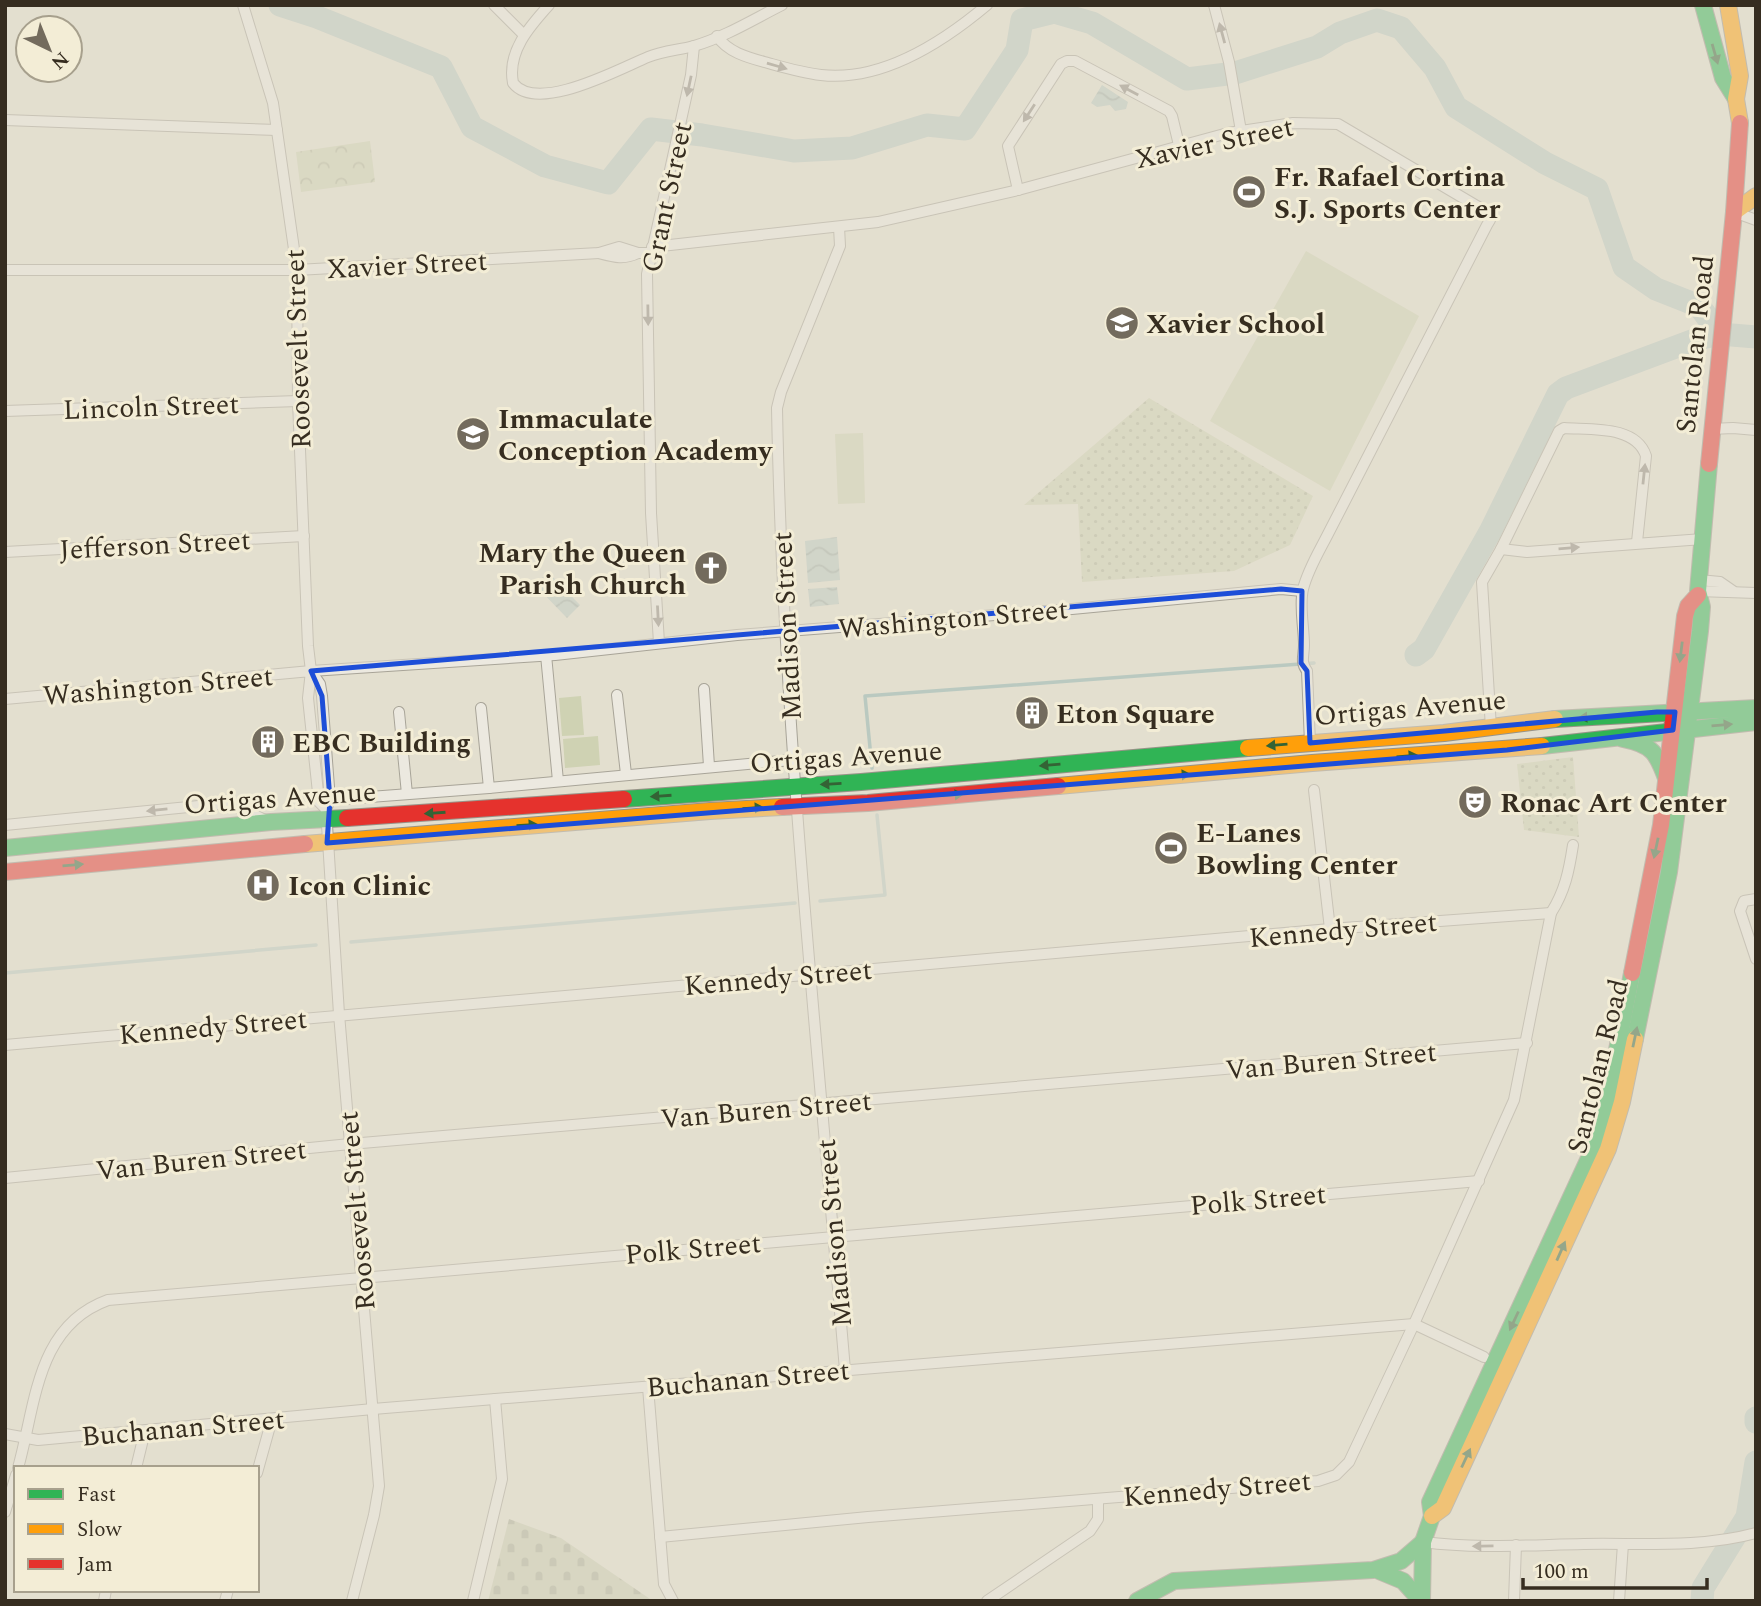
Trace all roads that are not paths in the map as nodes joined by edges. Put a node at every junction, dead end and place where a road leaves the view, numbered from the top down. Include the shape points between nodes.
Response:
1 (243, 5) edge
2 (494, 5) edge
3 (549, 5) edge
4 (782, 5) edge
5 (986, 5) edge
6 (1214, 5) edge
7 (1703, 5) edge
8 (1728, 5) edge
9 (523, 34) junction
10 (717, 36) junction
11 (694, 46) junction
12 (1736, 99) junction
13 (5, 120) edge
14 (278, 130) junction
15 (1241, 131) junction
16 (1178, 145) junction
17 (1018, 190) junction
18 (1756, 195) edge
19 (1734, 212) junction
20 (1756, 220) edge
21 (839, 227) junction
22 (651, 250) junction
23 (5, 270) edge
24 (297, 270) junction
25 (298, 401) junction
26 (5, 411) edge
27 (1712, 429) junction
28 (1756, 430) edge
29 (304, 536) junction
30 (1703, 539) junction
31 (1637, 542) junction
32 (1501, 550) junction
33 (5, 552) edge
34 (1698, 589) junction
35 (1302, 591) junction
36 (1756, 593) edge
37 (786, 631) junction
38 (659, 643) junction
39 (546, 655) junction
40 (311, 671) junction
41 (704, 689) dead end
42 (617, 695) dead end
43 (5, 699) edge
44 (481, 708) dead end
45 (1756, 708) edge
46 (399, 712) dead end
47 (1681, 720) junction
48 (1756, 722) edge
49 (1491, 728) junction
50 (1619, 738) junction
51 (1310, 743) junction
52 (792, 760) junction
53 (709, 766) junction
54 (626, 774) junction
55 (558, 781) junction
56 (1667, 781) junction
57 (794, 786) junction
58 (488, 788) junction
59 (1314, 790) dead end
60 (407, 794) junction
61 (796, 806) junction
62 (328, 809) junction
63 (271, 822) junction
64 (5, 825) edge
65 (327, 842) junction
66 (1573, 845) dead end
67 (5, 848) edge
68 (5, 872) edge
69 (1756, 898) edge
70 (1551, 913) junction
71 (1330, 929) junction
72 (1756, 959) edge
73 (811, 975) junction
74 (339, 1014) junction
75 (1527, 1043) junction
76 (5, 1045) edge
77 (821, 1105) junction
78 (350, 1144) junction
79 (5, 1178) edge
80 (1479, 1181) junction
81 (834, 1236) junction
82 (361, 1277) junction
83 (1414, 1324) junction
84 (1484, 1357) dead end
85 (845, 1370) junction
86 (648, 1387) junction
87 (495, 1399) junction
88 (373, 1409) junction
89 (272, 1419) junction
90 (145, 1430) junction
91 (5, 1434) edge
92 (26, 1439) junction
93 (19, 1466) edge
94 (136, 1466) edge
95 (259, 1466) edge
96 (14, 1482) edge
97 (1098, 1499) junction
98 (5, 1512) edge
99 (1432, 1516) junction
100 (1756, 1533) edge
101 (660, 1537) junction
102 (1423, 1542) junction
103 (1623, 1544) junction
104 (1516, 1545) junction
105 (1373, 1570) junction
106 (352, 1601) edge
107 (473, 1601) edge
108 (673, 1601) edge
109 (987, 1601) edge
110 (1137, 1601) edge
111 (1421, 1601) edge
112 (1514, 1601) edge
113 (1619, 1601) edge

1 - 14 street, Roosevelt Street
2 - 9 street
3 - 9 street
4 - 10 street
10 -> 5 street via 745,56 823,76 845,75 899,62 961,27
15 -> 6 street
7 -> 12 main road, Santolan Road via 1723,78
8 - 12 main road, Santolan Road via 1740,76
9 - 11 street via 511,74 517,89 532,94 566,89 649,57
10 - 11 street
11 -> 22 street, Grant Street
12 - 19 main road, Santolan Road via 1740,123
13 - 14 street
14 - 24 street, Roosevelt Street
15 - 16 street, Xavier Street
15 - 35 street, Xavier Street via 1293,123 1338,124 1489,215 1488,225
16 - 17 street, Xavier Street
16 -> 17 street via 1169,111 1075,61 1067,61 1008,146
17 - 21 street, Xavier Street
18 - 19 main road
19 - 20 street
19 - 27 main road, Santolan Road
21 - 22 street, Xavier Street
21 - 37 street, Madison Street via 839,246 777,408
22 - 24 street, Xavier Street via 628,258 599,253
22 -> 38 street, Grant Street via 647,274 651,499
23 - 24 street, Xavier Street
24 - 25 street, Roosevelt Street
25 - 26 street, Lincoln Street
25 - 29 street, Roosevelt Street
27 - 28 street
27 - 30 main road, Santolan Road
29 - 33 street, Jefferson Street
29 - 40 street, Roosevelt Street
30 - 31 street
30 - 34 main road, Santolan Road
32 -> 31 street via 1527,552
31 -> 32 street via 1643,449 1620,433 1564,428
32 - 49 street via 1482,582
34 - 36 street via 1720,582 1733,591
34 - 47 main road, Santolan Road via 1702,607
35 - 37 street, Washington Street
35 - 51 street, Xavier Street
37 - 38 street, Washington Street
37 - 52 street, Madison Street
38 - 39 street, Washington Street
39 - 40 street, Washington Street
39 - 55 street
40 - 43 street, Washington Street
40 - 62 street, Roosevelt Street via 322,696
40 - 62 street, Washington Street via 308,698 319,802
41 - 53 street
42 - 54 street
44 - 58 street
45 - 47 main road
46 - 60 street
47 -> 48 main road
47 -> 49 main road, Ortigas Avenue via 1547,720
47 - 50 main road, Ortigas Avenue
47 - 56 main road, Santolan Road
99 -> 47 main road, Santolan Road via 1443,1508 1612,1135 1669,872
49 - 51 main road, Ortigas Avenue
50 - 56 main road via 1637,742 1658,755
61 -> 50 main road, Ortigas Avenue
51 -> 57 main road, Ortigas Avenue
52 - 53 street
52 - 57 street, Madison Street
53 - 54 street
54 - 55 street
55 - 58 street
56 -> 99 main road, Santolan Road via 1601,1132 1430,1502
57 - 61 street, Madison Street
57 -> 62 main road, Ortigas Avenue via 409,815
58 - 60 street
59 - 71 street
60 - 62 street
65 -> 61 main road, Ortigas Avenue
61 - 73 street, Madison Street
62 - 63 main road, Ortigas Avenue
62 - 65 street, Roosevelt Street
63 -> 64 street via 219,804
63 - 67 main road, Ortigas Avenue
68 -> 65 main road, Ortigas Avenue
65 - 74 street, Roosevelt Street
66 - 70 street, Kennedy Street via 1567,881
69 - 72 street via 1744,901 1741,911
70 - 71 street, Kennedy Street
70 - 75 street, Kennedy Street
71 - 73 street, Kennedy Street
73 - 74 street, Kennedy Street
73 - 77 street, Madison Street
74 - 76 street, Kennedy Street
74 - 78 street, Roosevelt Street
75 - 77 street, Van Buren Street
75 - 80 street, Kennedy Street via 1514,1100
77 - 78 street, Van Buren Street
77 - 81 street, Madison Street
78 - 79 street, Van Buren Street
78 - 82 street, Roosevelt Street
80 - 81 street, Polk Street
80 - 83 street, Kennedy Street
81 - 82 street, Polk Street
81 - 85 street, Madison Street
82 - 88 street, Roosevelt Street
82 - 92 street, Polk Street via 108,1300 92,1306 65,1329 42,1366
83 - 84 street, Buchanan Street
83 - 85 street, Buchanan Street
83 - 97 street, Kennedy Street via 1349,1462 1336,1475 1318,1481
85 - 86 street, Buchanan Street
86 - 87 street, Buchanan Street
86 - 101 street
87 - 88 street, Buchanan Street
87 - 107 street via 502,1479
88 - 89 street, Buchanan Street
88 - 106 street, Roosevelt Street via 379,1486
89 - 90 street, Buchanan Street
89 - 95 street
90 - 92 street, Buchanan Street
90 - 94 street
91 - 92 street, Buchanan Street
92 - 93 street, Polk Street
96 - 98 street
97 - 101 street, Kennedy Street
97 - 109 street via 1098,1518 1090,1531
99 - 102 main road, Santolan Road
100 - 103 street via 1720,1540
101 - 108 street via 664,1584
104 -> 102 street
102 - 105 main road via 1396,1566
102 - 111 main road
103 - 104 street
103 - 113 street
104 - 112 street
105 - 110 main road via 1174,1581
105 - 111 main road via 1404,1580

